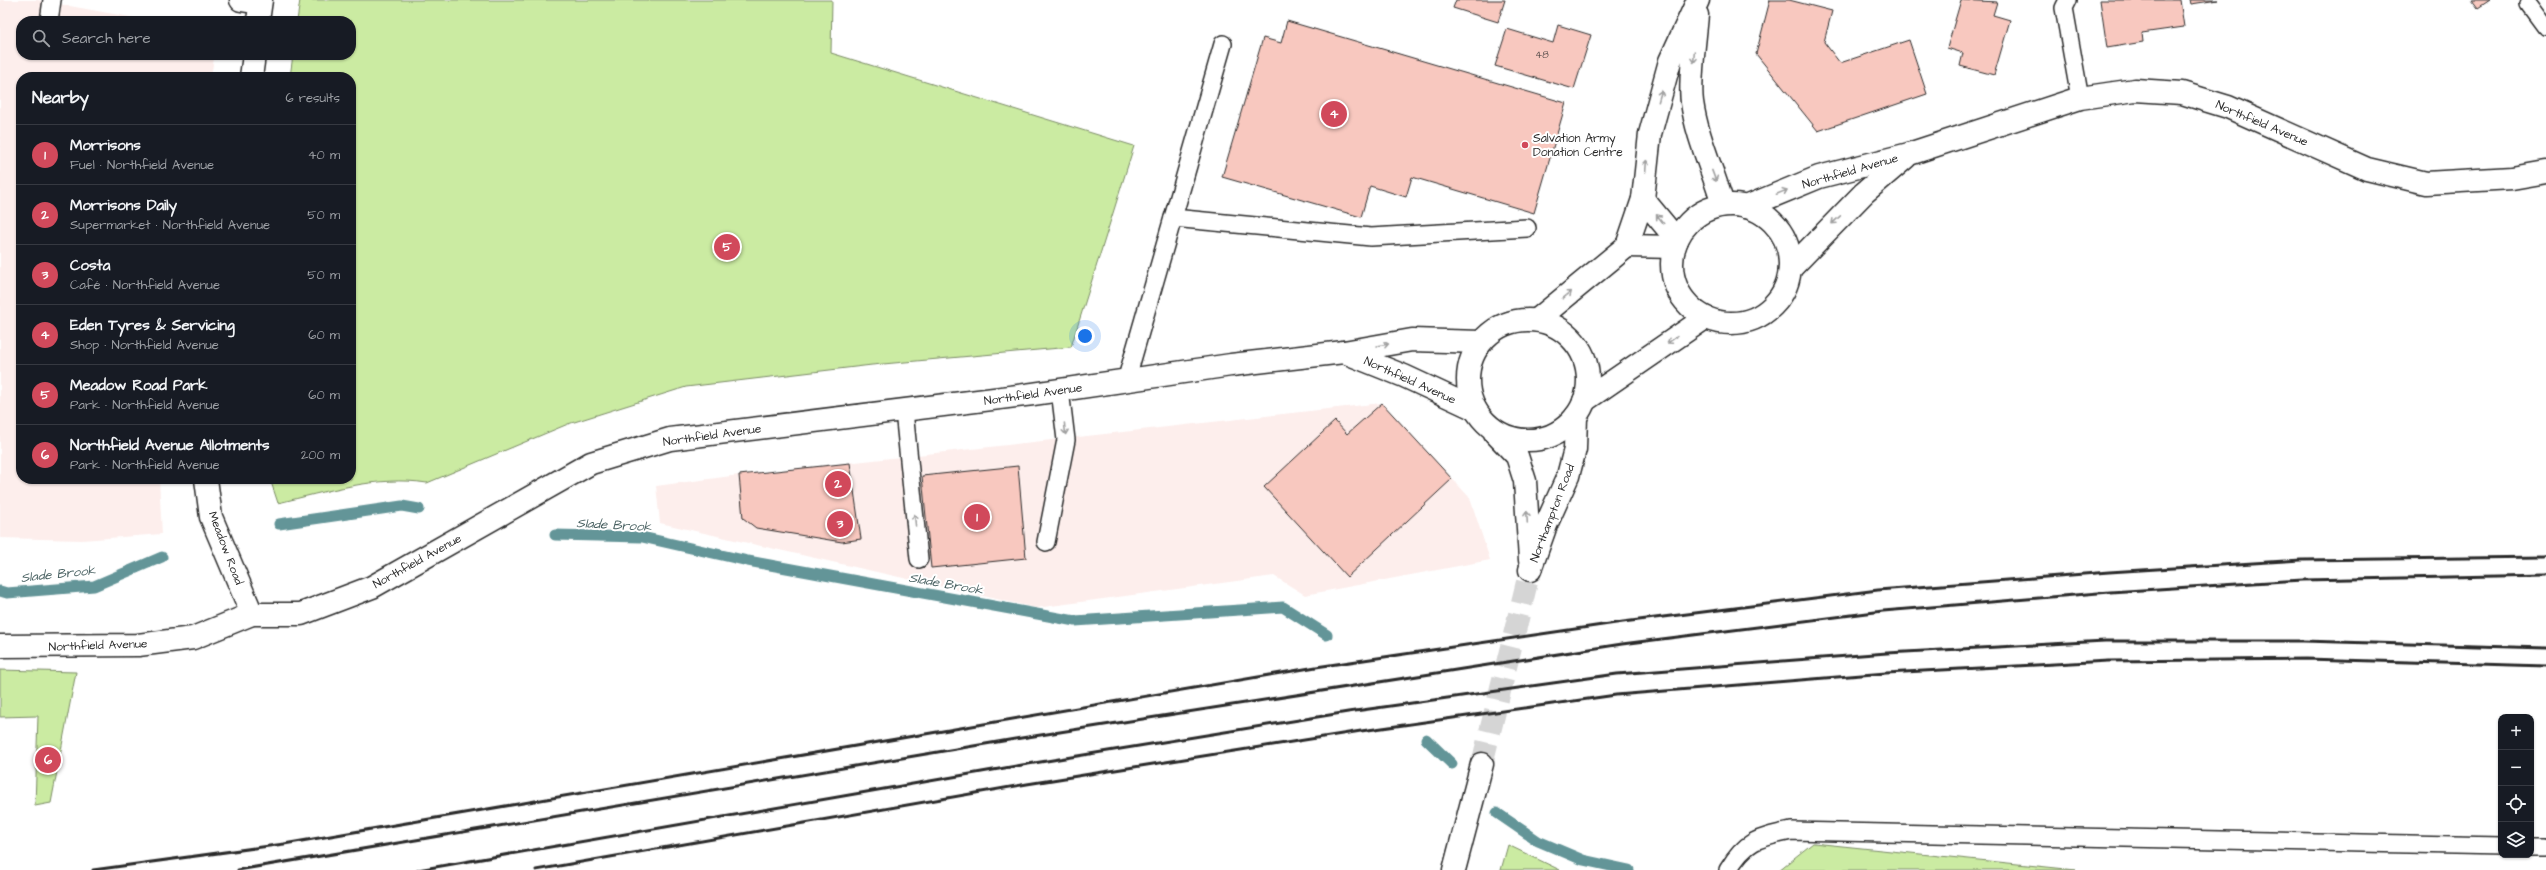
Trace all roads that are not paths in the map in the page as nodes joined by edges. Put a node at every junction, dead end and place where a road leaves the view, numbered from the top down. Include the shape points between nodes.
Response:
1 (52, 0) edge
2 (2068, 0) edge
3 (1698, 2) edge
4 (2529, 4) dead end
5 (50, 16) edge
6 (2546, 27) edge
7 (1223, 44) dead end
8 (253, 60) edge
9 (252, 72) edge
10 (2080, 98) junction
11 (1909, 154) junction
12 (2546, 172) edge
13 (1643, 199) junction
14 (1722, 205) junction
15 (1746, 207) junction
16 (1173, 218) junction
17 (1526, 228) dead end
18 (1676, 244) junction
19 (1627, 246) junction
20 (1790, 269) junction
21 (1705, 318) junction
22 (1537, 320) junction
23 (1481, 342) junction
24 (1344, 352) junction
25 (1126, 381) junction
26 (1060, 390) junction
27 (1580, 408) junction
28 (904, 411) junction
29 (1480, 416) junction
30 (207, 484) edge
31 (1046, 542) dead end
32 (919, 559) dead end
33 (252, 614) junction
34 (0, 646) edge
35 (1482, 764) tunnel mouth
36 (2498, 846) edge
37 (2534, 847) edge
38 (2546, 847) edge
39 (1454, 870) edge
40 (1728, 870) edge

1 - 5 lane
2 - 10 lane via 2064,8
13 -> 3 main road via 1654,119 1670,61
3 -> 14 main road via 1692,100 1702,148 1716,180
4 - 6 lane
7 - 16 lane
8 - 9 main road
10 - 11 main road, Northfield Avenue
10 - 12 main road, Northfield Avenue via 2135,90 2182,93 2228,107 2367,169 2426,182 2512,178
15 -> 11 main road, Northfield Avenue via 1819,177
11 -> 20 main road, Northfield Avenue via 1864,193
18 -> 13 main road
13 - 19 main road
14 - 15 main road
14 - 18 main road via 1704,212 1688,223
15 - 20 main road via 1765,215 1780,230 1788,248
16 - 17 lane via 1371,237
16 - 25 lane
18 - 19 main road
18 - 21 main road via 1672,268 1677,288 1688,305
22 -> 19 main road
20 - 21 main road via 1784,291 1770,309 1750,320 1727,324
21 -> 27 main road
22 - 23 main road via 1521,320 1506,324 1492,331
22 - 27 main road via 1557,327 1568,336 1584,359 1588,380
24 -> 23 main road, Northfield Avenue via 1412,340
23 - 29 main road via 1472,357 1468,374 1469,392
24 - 25 main road, Northfield Avenue via 1231,365
24 - 29 main road, Northfield Avenue via 1404,376
25 - 26 main road, Northfield Avenue
26 - 28 main road, Northfield Avenue
26 -> 31 lane via 1066,440
27 - 29 main road via 1553,434 1525,440 1497,432
27 -> 29 main road, Northampton Road via 1575,449 1568,476 1546,525 1530,570 1525,481 1518,456
32 -> 28 lane
28 - 33 main road, Northfield Avenue via 670,439 591,463 372,587 302,614
30 - 33 main road, Meadow Road via 212,517
33 - 34 main road, Northfield Avenue via 193,638 138,645
35 - 39 main road
36 - 40 lane via 1790,831 1758,838 1737,854
37 - 38 lane

